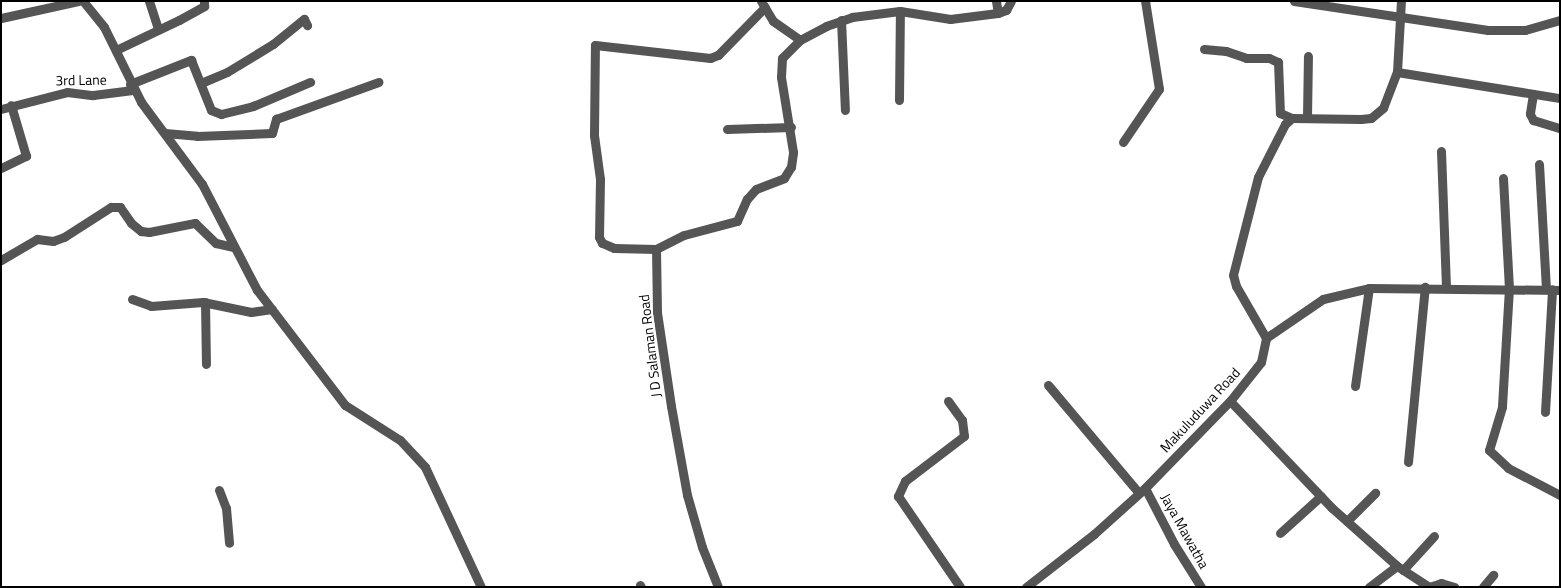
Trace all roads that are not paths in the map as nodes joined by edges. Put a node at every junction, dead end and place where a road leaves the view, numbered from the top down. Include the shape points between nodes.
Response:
1 (78, 1) edge
2 (83, 1) edge
3 (149, 1) edge
4 (996, 1) edge
5 (1011, 1) edge
6 (1145, 1) edge
7 (1294, 1) edge
8 (1401, 1) edge
9 (206, 3) edge
10 (763, 4) edge
11 (900, 11) junction
12 (998, 13) junction
13 (1, 18) edge
14 (1399, 18) junction
15 (841, 20) junction
16 (1560, 20) edge
17 (307, 25) dead end
18 (158, 28) junction
19 (800, 40) junction
20 (1204, 49) dead end
21 (116, 50) junction
22 (1308, 56) dead end
23 (1397, 72) junction
24 (310, 82) dead end
25 (378, 82) dead end
26 (201, 83) junction
27 (132, 87) junction
28 (1533, 94) junction
29 (1560, 98) edge
30 (899, 100) dead end
31 (11, 105) junction
32 (1, 108) edge
33 (845, 110) dead end
34 (1307, 117) junction
35 (1292, 118) junction
36 (791, 127) junction
37 (1560, 128) edge
38 (727, 129) dead end
39 (165, 132) junction
40 (1123, 142) dead end
41 (1441, 151) dead end
42 (1539, 164) dead end
43 (1, 168) edge
44 (1503, 178) dead end
45 (234, 247) junction
46 (656, 249) junction
47 (1, 260) edge
48 (1425, 287) junction
49 (1446, 287) junction
50 (1369, 288) junction
51 (1509, 288) junction
52 (1553, 289) edge
53 (132, 299) dead end
54 (206, 302) junction
55 (272, 309) junction
56 (1266, 338) junction
57 (206, 364) dead end
58 (1048, 385) dead end
59 (1356, 386) dead end
60 (948, 401) dead end
61 (1230, 401) junction
62 (1545, 412) dead end
63 (1408, 462) dead end
64 (219, 490) dead end
65 (1142, 490) junction
66 (1375, 494) dead end
67 (1560, 495) edge
68 (1321, 496) junction
69 (1347, 521) junction
70 (1280, 533) dead end
71 (1434, 536) dead end
72 (229, 543) dead end
73 (1400, 568) junction
74 (1493, 575) dead end
75 (481, 587) edge
76 (718, 587) edge
77 (960, 587) edge
78 (1026, 587) edge
79 (1201, 587) edge
80 (1369, 587) edge
81 (1429, 587) edge
82 (1454, 587) edge
83 (1484, 587) edge

1 - 13 street
2 - 21 street via 104,27
3 - 18 street
4 - 12 street
5 - 12 street via 1006,10
6 - 40 street via 1160,89
7 - 14 street
8 - 14 street
9 - 18 street
10 - 19 street via 773,21
10 - 46 street via 718,55 710,58 595,45 594,135 600,179 599,237 602,243 614,248
11 - 12 street via 950,19
11 - 15 street
11 - 30 street
14 - 16 street via 1488,30 1525,30
14 - 23 street
15 - 19 street
15 - 33 street
17 - 26 street via 304,19 257,53
18 - 21 street
19 - 36 street via 782,58 781,77
20 - 35 street via 1278,62 1280,113
21 - 27 street
22 - 34 street
23 - 28 street
23 - 34 street via 1387,102 1370,118
24 - 26 street via 253,106 221,114 211,110
25 - 39 street via 276,119 272,133 197,136
26 - 27 street, 3rd Lane via 193,62 188,60
27 - 31 street, 3rd Lane via 93,95 67,92
27 - 39 street
28 - 29 street
28 - 37 street via 1530,114 1533,120
31 - 32 street, 3rd Lane
31 - 43 street via 26,156
34 - 35 street
35 - 56 street via 1285,124 1258,177 1251,215 1234,268 1236,286
36 - 38 street
36 - 46 street via 791,167 784,178 756,189 749,196 740,219 684,235
39 - 45 street via 198,176
41 - 49 street
42 - 52 street
44 - 51 street
45 - 47 street via 216,243 195,223 141,231 120,207 111,207 64,237 37,239
45 - 55 street via 250,279
46 - 76 street, J D Salaman Road via 657,312 687,495
48 - 49 street
48 - 50 street
48 - 63 street
49 - 51 street
50 - 56 street via 1323,298
50 - 59 street
51 - 52 street
51 - 67 street via 1502,407 1489,450 1508,468
52 - 62 street
53 - 54 street via 162,306
54 - 55 street via 251,312
54 - 57 street
55 - 75 street via 345,405 391,433 417,456
56 - 61 street, Makuluduwa Road via 1261,362
58 - 65 street, Jaya Mawatha
60 - 77 street via 962,420 964,436 905,481 898,496
61 - 65 street, Makuluduwa Road
61 - 68 street
64 - 72 street via 226,508
65 - 78 street, Makuluduwa Road via 1094,534
65 - 79 street, Jaya Mawatha
66 - 69 street
68 - 69 street
68 - 70 street
69 - 73 street
71 - 73 street
73 - 80 street
73 - 81 street
74 - 83 street
81 - 82 street via 1441,583

